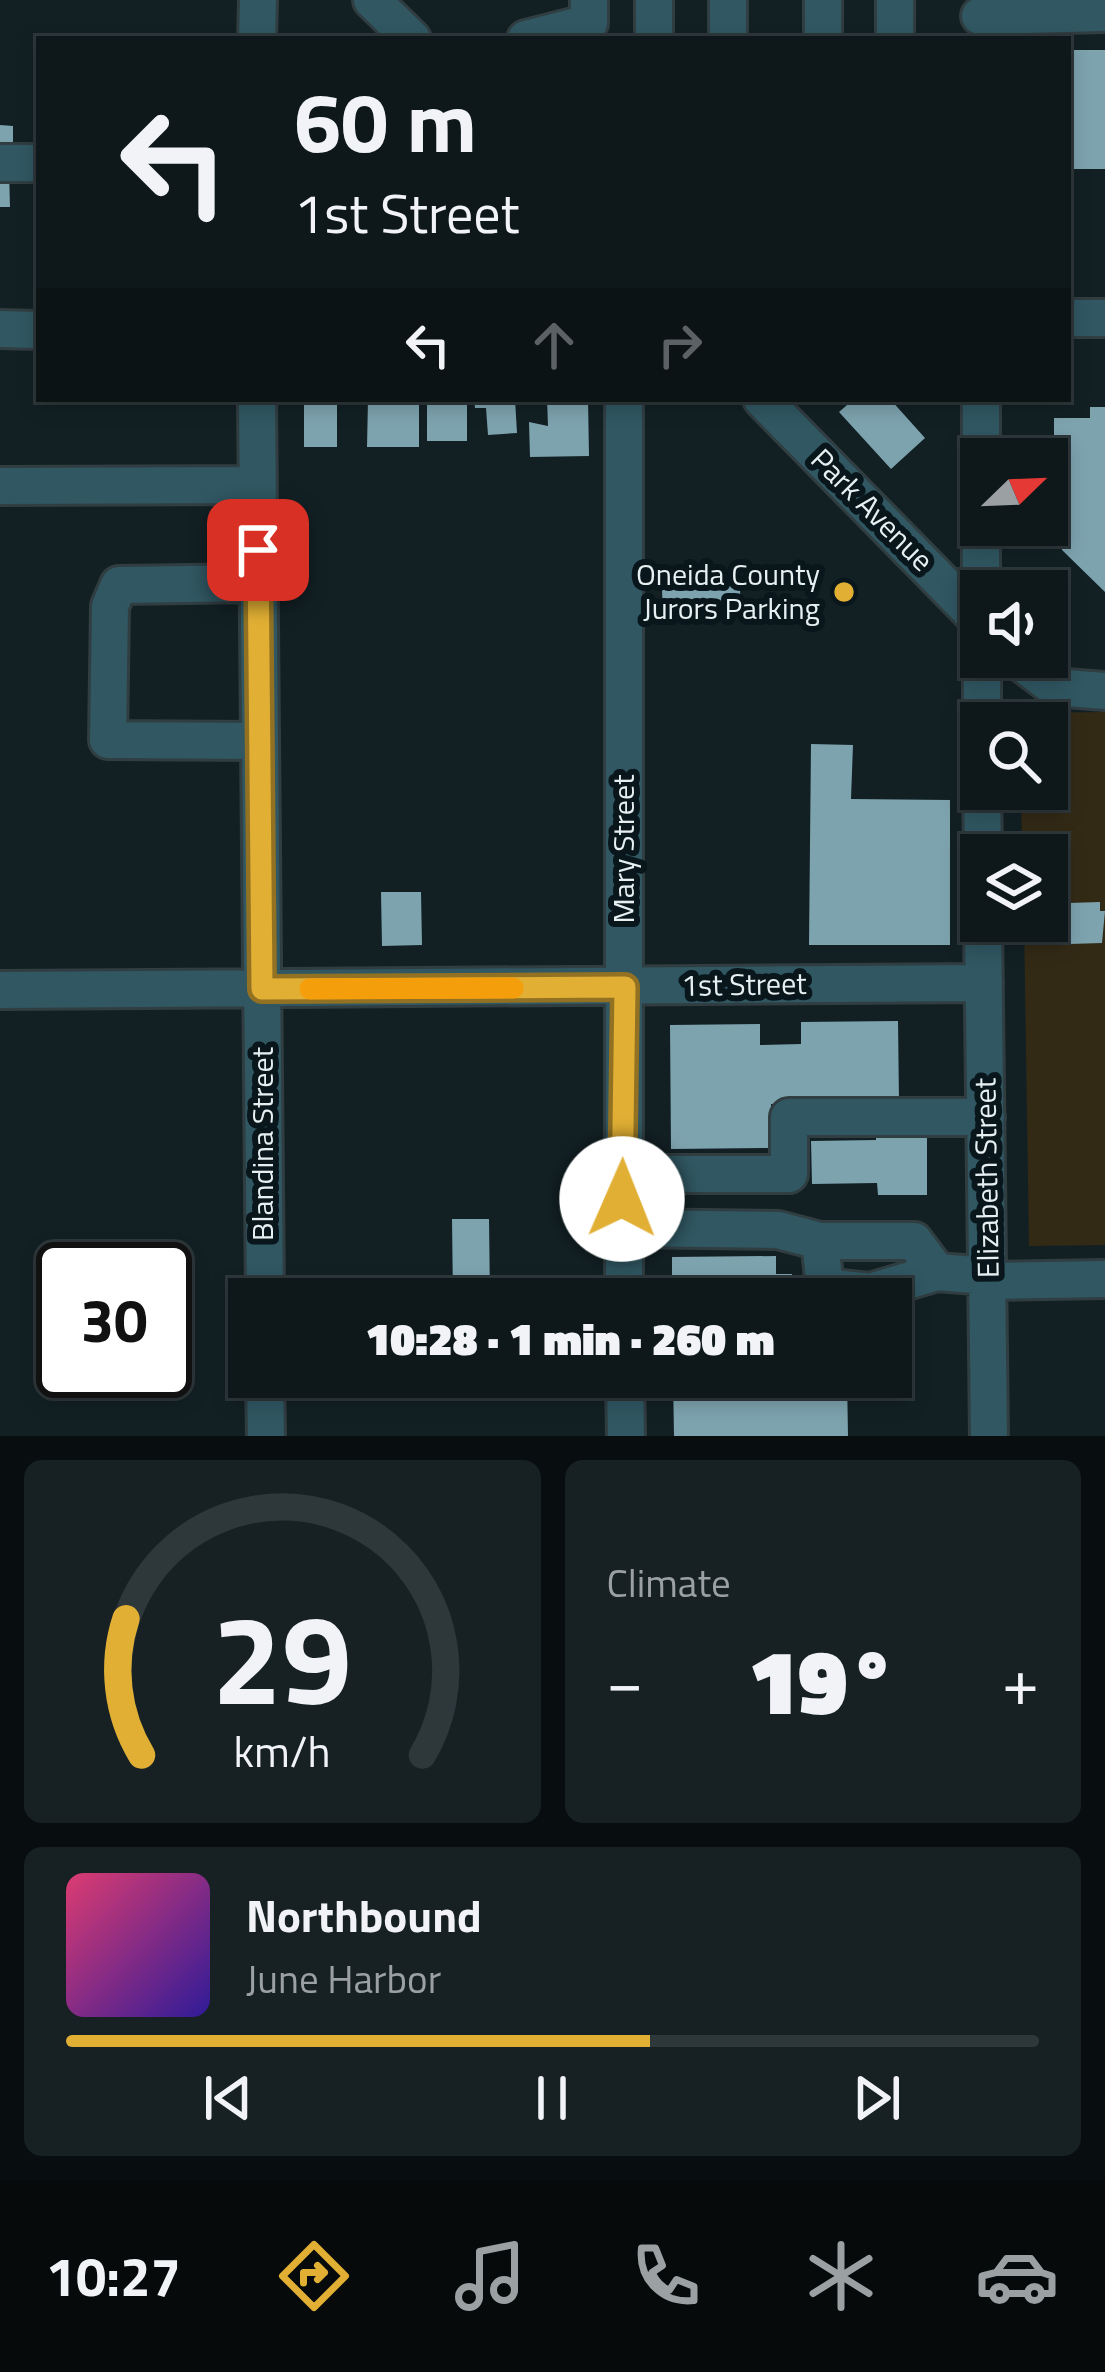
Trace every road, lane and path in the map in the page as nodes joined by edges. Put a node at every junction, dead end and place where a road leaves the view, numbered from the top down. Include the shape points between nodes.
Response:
1 (258, 0) edge
2 (372, 0) edge
3 (654, 0) edge
4 (728, 0) edge
5 (823, 0) edge
6 (895, 0) edge
7 (1105, 13) edge
8 (980, 18) edge
9 (589, 21) edge
10 (257, 36) edge
11 (409, 36) edge
12 (536, 36) edge
13 (655, 36) edge
14 (728, 36) edge
15 (823, 36) edge
16 (896, 36) edge
17 (0, 163) edge
18 (36, 163) edge
19 (1071, 318) edge
20 (1105, 318) edge
21 (0, 329) edge
22 (36, 330) edge
23 (257, 402) edge
24 (625, 402) edge
25 (765, 402) edge
26 (981, 402) edge
27 (257, 485) junction
28 (0, 486) edge
29 (981, 570) edge
30 (258, 583) junction
31 (960, 601) edge
32 (1042, 678) edge
33 (1105, 691) edge
34 (260, 741) junction
35 (983, 942) edge
36 (984, 983) junction
37 (625, 987) junction
38 (262, 989) junction
39 (0, 990) edge
40 (986, 1117) junction
41 (623, 1174) junction
42 (622, 1228) junction
43 (820, 1241) junction
44 (937, 1272) junction
45 (265, 1278) edge
46 (623, 1278) edge
47 (988, 1279) junction
48 (1105, 1279) edge
49 (265, 1398) edge
50 (625, 1398) edge
51 (266, 1436) edge
52 (626, 1436) edge
53 (989, 1436) edge

1 - 10 street
2 - 11 street
3 - 13 street
4 - 14 street
5 - 15 street
6 - 16 street
7 - 8 street
9 - 12 street
17 - 18 street
19 - 20 street
21 - 22 street
23 - 27 street, Blandina Street
24 - 37 street, Mary Street
25 - 31 street, Park Avenue
26 - 29 street
27 - 28 street
27 - 30 street, Blandina Street
30 - 34 street, Blandina Street
30 - 34 street via 119,585 110,606 108,740
32 - 33 street via 1054,687
34 - 38 street, Blandina Street
35 - 36 street, Elizabeth Street
36 - 37 street, 1st Street
36 - 40 street, Elizabeth Street
37 - 38 street, 1st Street
37 - 41 street, Mary Street
38 - 39 street, 1st Street
38 - 45 street, Blandina Street
40 - 41 street via 789,1117 789,1174
40 - 47 street, Elizabeth Street
41 - 42 street, Mary Street
42 - 43 street via 778,1230
42 - 46 street, Mary Street
43 - 44 street via 914,1240
43 - 44 street via 825,1287 870,1292
44 - 47 street
47 - 48 street
47 - 53 street, Elizabeth Street
49 - 51 street
50 - 52 street

